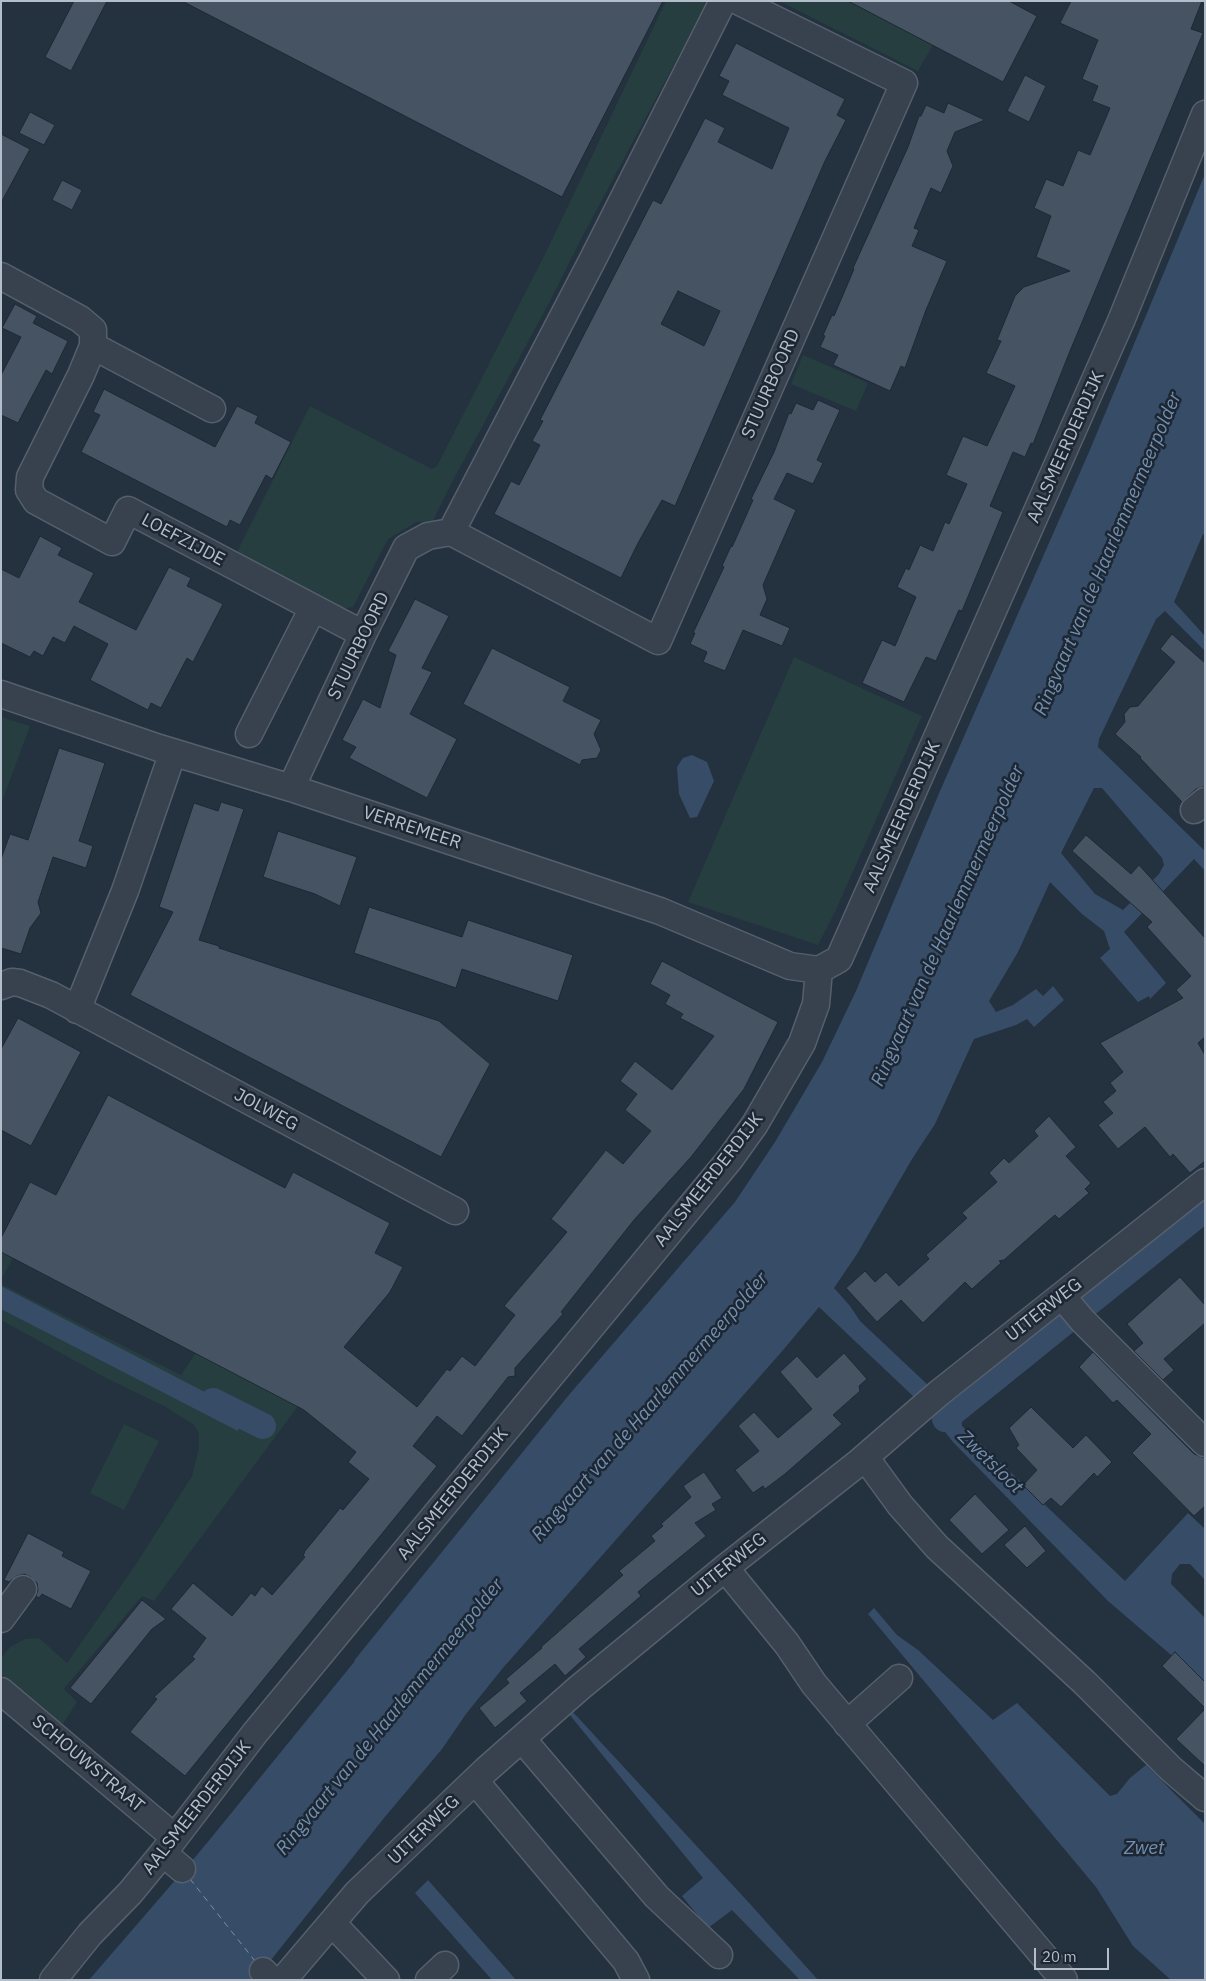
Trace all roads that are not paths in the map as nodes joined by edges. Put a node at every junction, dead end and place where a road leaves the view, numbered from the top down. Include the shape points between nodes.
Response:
1 (723, 1) edge
2 (738, 1) edge
3 (1205, 114) edge
4 (1, 276) edge
5 (93, 346) junction
6 (212, 409) dead end
7 (451, 532) junction
8 (313, 608) junction
9 (363, 634) junction
10 (1, 694) edge
11 (250, 734) dead end
12 (173, 752) junction
13 (291, 788) junction
14 (819, 970) junction
15 (1, 986) edge
16 (77, 1010) junction
17 (1205, 1182) edge
18 (455, 1211) dead end
19 (1071, 1307) junction
20 (1205, 1443) edge
21 (865, 1457) junction
22 (724, 1568) junction
23 (23, 1589) dead end
24 (1, 1619) edge
25 (899, 1678) dead end
26 (1, 1691) edge
27 (847, 1724) junction
28 (522, 1739) junction
29 (474, 1781) junction
30 (1205, 1798) edge
31 (173, 1853) junction
32 (332, 1923) junction
33 (718, 1955) dead end
34 (273, 1977) edge
35 (53, 1980) edge
36 (386, 1980) edge
37 (636, 1980) edge
38 (1064, 1980) edge

1 - 7 street
2 - 7 street, STUURBOORD via 904,83 658,641
3 - 14 street, AALSMEERDERDIJK via 1121,321 839,959
4 - 5 street via 80,319 93,330
5 - 6 street
5 - 8 street, LOEFZIJDE via 30,477 29,490 36,501 112,542 128,510
7 - 9 street, STUURBOORD via 428,536 406,548
8 - 9 street, LOEFZIJDE
8 - 11 street
9 - 13 street, STUURBOORD
10 - 12 street, VERREMEER
12 - 13 street, VERREMEER
12 - 16 street via 125,891
13 - 14 street, VERREMEER via 660,911 790,966
14 - 31 street, AALSMEERDERDIJK via 816,1004 802,1043 755,1124 255,1733
15 - 16 street, JOLWEG via 20,983
16 - 18 street, JOLWEG
17 - 19 street, UITERWEG
19 - 20 street
19 - 21 street, UITERWEG via 931,1400
21 - 22 street, UITERWEG
21 - 30 street via 900,1505 937,1547
22 - 27 street
22 - 28 street, UITERWEG
23 - 24 street
25 - 27 street
26 - 31 street, SCHOUWSTRAAT
27 - 38 street
28 - 29 street, UITERWEG
28 - 33 street via 658,1897
29 - 32 street, UITERWEG
29 - 37 street via 626,1961
31 - 35 street, AALSMEERDERDIJK via 90,1934
32 - 34 street, UITERWEG
32 - 36 street

